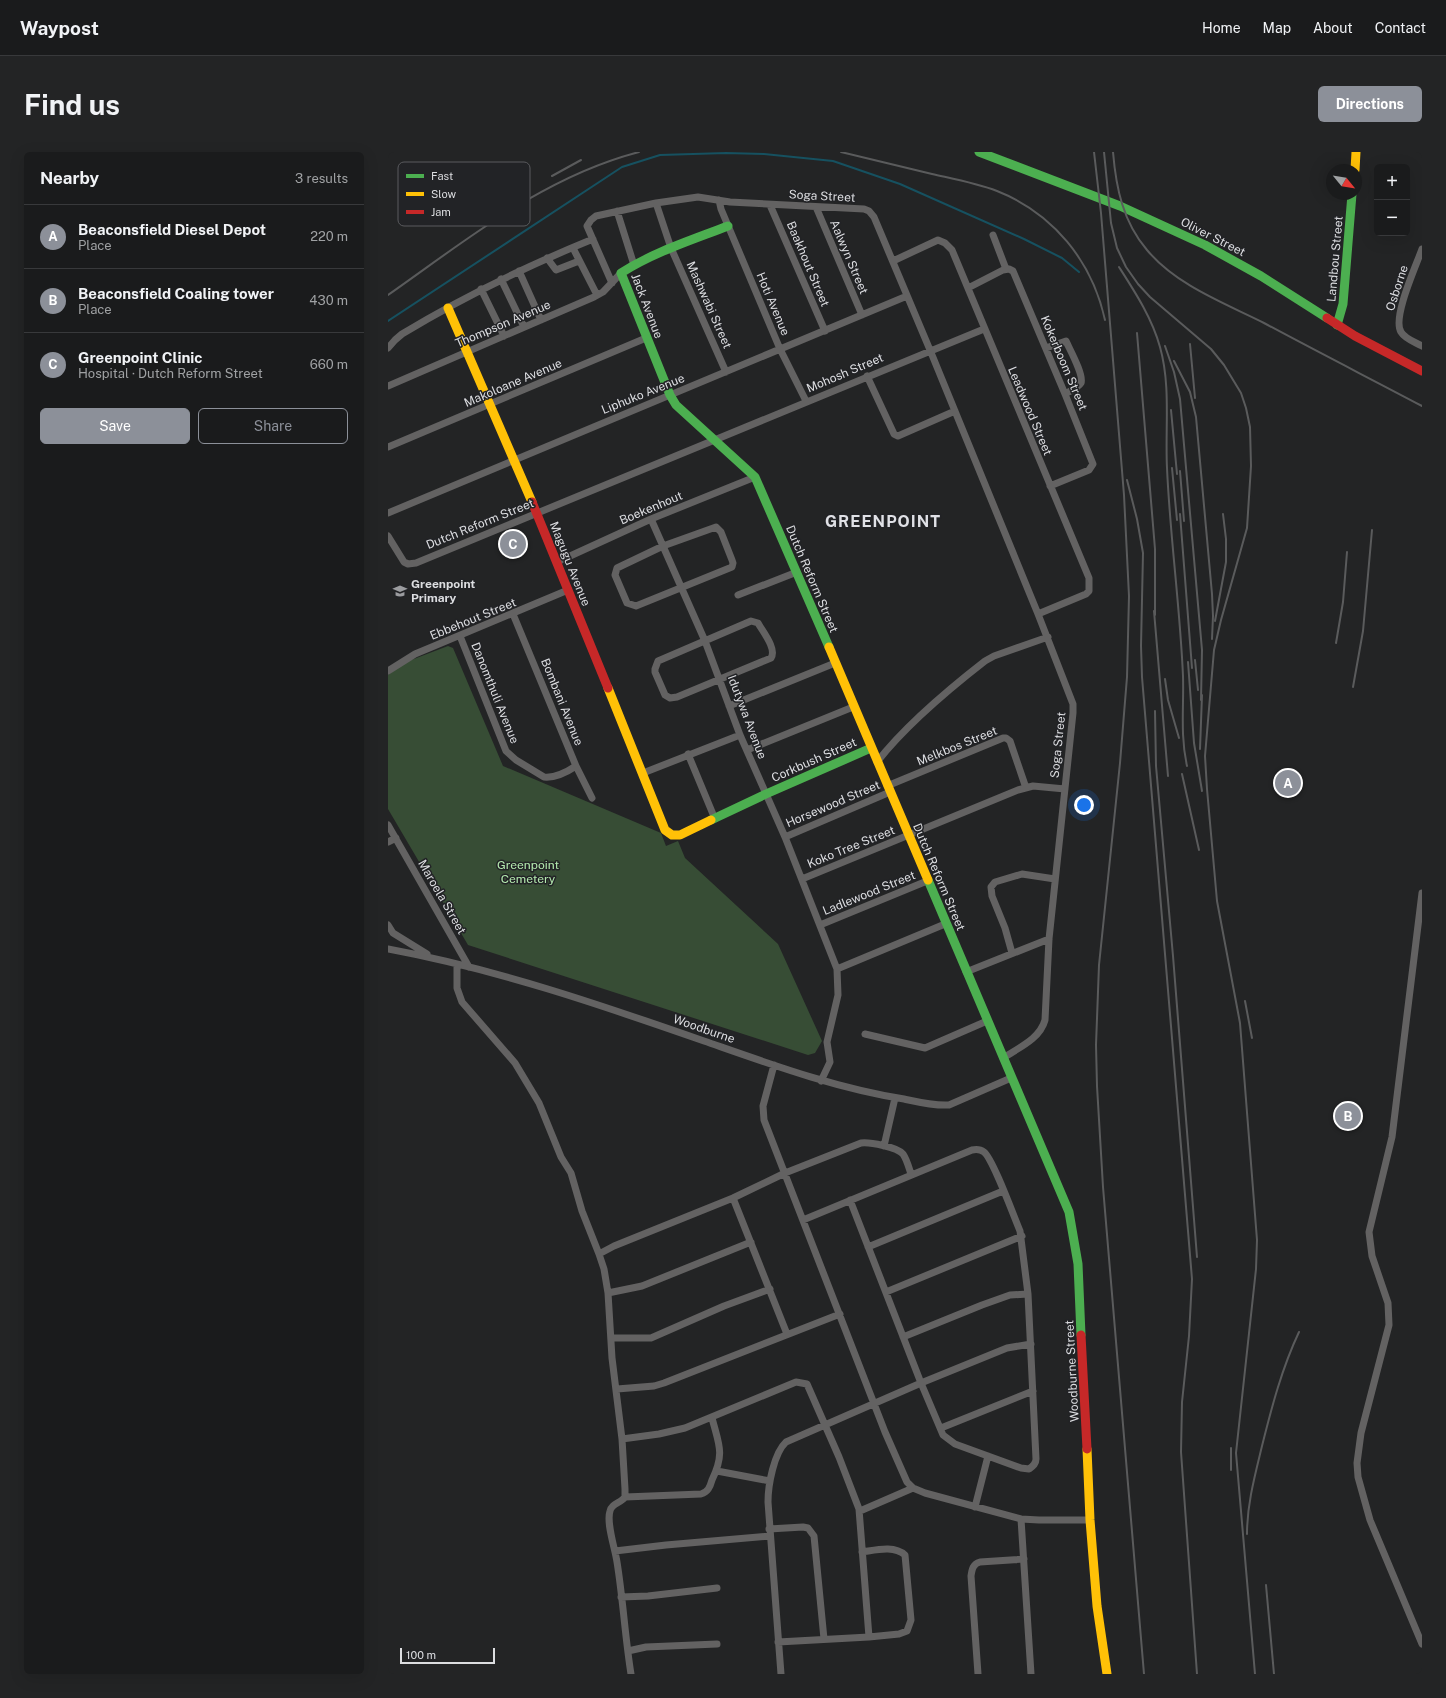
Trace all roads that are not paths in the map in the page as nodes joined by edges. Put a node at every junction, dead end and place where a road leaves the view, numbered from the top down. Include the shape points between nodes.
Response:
1 (979, 152) edge
2 (1356, 152) edge
3 (1355, 164) edge
4 (719, 200) junction
5 (1352, 200) edge
6 (656, 203) junction
7 (770, 205) junction
8 (816, 207) junction
9 (617, 211) junction
10 (728, 226) junction
11 (994, 235) dead end
12 (593, 239) junction
13 (573, 248) junction
14 (671, 248) junction
15 (1422, 249) edge
16 (547, 258) junction
17 (892, 261) junction
18 (579, 262) junction
19 (634, 265) junction
20 (1006, 269) junction
21 (519, 271) junction
22 (621, 273) junction
23 (501, 279) junction
24 (612, 283) junction
25 (968, 288) junction
26 (481, 289) junction
27 (596, 296) junction
28 (907, 296) junction
29 (448, 308) junction
30 (862, 315) junction
31 (541, 320) junction
32 (1337, 325) junction
33 (524, 327) junction
34 (984, 328) junction
35 (825, 331) junction
36 (504, 336) junction
37 (646, 338) junction
38 (1422, 346) edge
39 (388, 348) edge
40 (1046, 348) junction
41 (780, 349) junction
42 (930, 350) junction
43 (468, 352) junction
44 (1422, 371) edge
45 (726, 372) junction
46 (867, 376) junction
47 (388, 384) edge
48 (1066, 394) junction
49 (670, 395) junction
50 (806, 402) junction
51 (491, 404) junction
52 (955, 411) junction
53 (716, 440) junction
54 (388, 447) edge
55 (514, 459) junction
56 (755, 477) junction
57 (1050, 486) junction
58 (388, 512) edge
59 (537, 514) junction
60 (651, 519) junction
61 (388, 536) edge
62 (663, 546) junction
63 (557, 562) junction
64 (797, 572) junction
65 (682, 588) junction
66 (568, 590) junction
67 (738, 595) dead end
68 (513, 614) junction
69 (1038, 614) junction
70 (460, 636) junction
71 (1048, 637) junction
72 (705, 640) junction
73 (835, 663) junction
74 (388, 671) edge
75 (720, 679) junction
76 (729, 706) junction
77 (853, 707) junction
78 (740, 735) junction
79 (872, 748) junction
80 (747, 750) junction
81 (688, 754) junction
82 (877, 762) junction
83 (576, 766) junction
84 (643, 773) junction
85 (1026, 788) junction
86 (1065, 788) junction
87 (888, 789) junction
88 (766, 794) junction
89 (592, 798) dead end
90 (715, 819) junction
91 (388, 825) edge
92 (665, 830) joint
93 (909, 836) junction
94 (785, 837) junction
95 (396, 838) junction
96 (388, 842) edge
97 (802, 879) junction
98 (1056, 879) junction
99 (927, 881) junction
100 (1422, 893) edge
101 (945, 924) junction
102 (388, 925) edge
103 (820, 925) junction
104 (1050, 939) junction
105 (388, 949) edge
106 (1012, 953) junction
107 (432, 957) junction
108 (457, 964) junction
109 (470, 967) junction
110 (837, 969) junction
111 (966, 972) junction
112 (987, 1021) junction
113 (865, 1034) dead end
114 (1003, 1058) junction
115 (774, 1065) junction
116 (1011, 1078) junction
117 (821, 1081) junction
118 (895, 1098) junction
119 (884, 1146) junction
120 (785, 1173) junction
121 (911, 1174) junction
122 (1003, 1191) junction
123 (733, 1198) junction
124 (850, 1200) junction
125 (803, 1220) junction
126 (1022, 1236) junction
127 (751, 1242) junction
128 (868, 1247) junction
129 (599, 1254) junction
130 (770, 1289) junction
131 (886, 1292) junction
132 (608, 1293) junction
133 (1028, 1294) junction
134 (840, 1314) junction
135 (787, 1334) junction
136 (903, 1337) junction
137 (611, 1338) junction
138 (1031, 1344) junction
139 (921, 1383) junction
140 (617, 1389) junction
141 (1033, 1391) junction
142 (874, 1403) junction
143 (712, 1418) junction
144 (825, 1425) junction
145 (941, 1428) junction
146 (622, 1439) junction
147 (988, 1456) junction
148 (717, 1471) junction
149 (770, 1481) junction
150 (913, 1488) junction
151 (625, 1497) junction
152 (975, 1507) junction
153 (860, 1511) junction
154 (1021, 1519) junction
155 (1090, 1520) junction
156 (769, 1533) junction
157 (615, 1551) junction
158 (862, 1552) junction
159 (1024, 1559) junction
160 (717, 1588) dead end
161 (621, 1597) junction
162 (869, 1637) junction
163 (824, 1639) junction
164 (778, 1642) junction
165 (717, 1644) dead end
166 (1422, 1644) edge
167 (628, 1652) junction
168 (631, 1674) edge
169 (781, 1674) edge
170 (978, 1674) edge
171 (1031, 1674) edge
172 (1107, 1674) edge

1 - 32 main road, Oliver Street via 1132,211 1232,259
2 - 3 main road
4 - 6 street, Soga Street via 694,197
4 - 7 street, Soga Street
4 - 10 street, Hoti Avenue
5 - 32 main road, Landbou Street via 1343,304
6 - 9 street, Soga Street
6 - 14 street, Mashwabi Street
7 - 8 street, Soga Street
7 - 35 street, Baakhout Street
8 - 17 street, Soga Street via 869,211 874,217
8 - 30 street, Aalwyn Street
9 - 12 street, Soga Street via 596,216 591,220 587,226
9 - 19 street
10 - 14 main road, Jack Avenue
10 - 41 street, Hoti Avenue
11 - 20 street
12 - 13 street
12 - 24 street
13 - 16 street
13 - 18 street
14 - 19 main road, Jack Avenue
14 - 45 street, Mashwabi Street
15 - 38 street, Osborne via 1398,320 1403,335
16 - 18 street via 556,270
16 - 21 street
17 - 25 street, Leadwood Street via 935,241 943,241 952,250
17 - 28 street, Soga Street
18 - 27 street
19 - 22 main road, Jack Avenue
20 - 25 street
20 - 40 street, Kokerboom Street via 1015,272
21 - 23 street
21 - 31 street
22 - 24 street, Thompson Avenue
22 - 37 main road, Jack Avenue
23 - 26 street
23 - 33 street
24 - 27 street, Thompson Avenue
25 - 34 street, Leadwood Street
26 - 29 street
26 - 36 street
27 - 31 street, Thompson Avenue
28 - 30 street, Liphuko Avenue
28 - 42 street, Soga Street
29 - 39 street via 402,334
29 - 43 main road, Magugu Avenue
30 - 35 street, Liphuko Avenue
31 - 33 street, Thompson Avenue
32 - 44 main road, Oliver Street
33 - 36 street, Thompson Avenue
34 - 42 street, Mohosh Street
34 - 57 street, Leadwood Street
35 - 41 street, Liphuko Avenue
36 - 43 street, Thompson Avenue
37 - 49 main road, Jack Avenue
37 - 51 street, Makoloane Avenue
40 - 48 street, Kokerboom Street
40 - 48 street via 1066,342 1078,369 1082,379 1078,387
41 - 45 street, Liphuko Avenue
41 - 50 street, Hoti Avenue
42 - 46 street, Mohosh Street
42 - 52 street, Soga Street
43 - 47 street, Thompson Avenue
43 - 51 main road, Magugu Avenue
45 - 49 street, Liphuko Avenue
46 - 50 street, Mohosh Street
46 - 52 street via 896,435 899,436
48 - 57 street, Kokerboom Street via 1093,464 1090,470
49 - 53 main road, Jack Avenue via 681,411
49 - 55 street, Liphuko Avenue
50 - 53 street, Mohosh Street
51 - 54 street, Makoloane Avenue
51 - 55 main road, Magugu Avenue
52 - 69 street, Soga Street
53 - 56 main road, Dutch Reform Street
53 - 59 street, Dutch Reform Street
55 - 58 street, Liphuko Avenue
55 - 59 main road, Magugu Avenue
56 - 60 street, Boekenhout
56 - 64 main road, Dutch Reform Street
57 - 69 street, Leadwood Street via 1089,578 1089,587 1086,594
59 - 61 street, Dutch Reform Street via 411,564 404,562
59 - 63 main road, Magugu Avenue
60 - 62 street, Idutywa Avenue
60 - 63 street, Boekenhout
62 - 65 street, Idutywa Avenue
62 - 65 street via 615,570 626,601 636,606
62 - 65 street via 716,527 721,532 733,563 732,567
63 - 66 main road, Magugu Avenue
64 - 67 street
64 - 73 main road, Dutch Reform Street
65 - 72 street, Idutywa Avenue
66 - 68 street, Ebbehout Street
66 - 84 main road, Magugu Avenue
68 - 70 street, Ebbehout Street
68 - 83 street, Bombani Avenue
69 - 71 street, Soga Street
70 - 74 street, Ebbehout Street via 415,654
70 - 83 street, Danomthuli Avenue via 506,752 544,777
71 - 82 street via 985,661 909,727
71 - 86 street, Soga Street via 1073,704
72 - 75 street, Idutywa Avenue
72 - 75 street via 661,659 656,665 655,672 665,695 670,698
72 - 75 street via 754,621 758,623 773,649 771,658
73 - 76 street
73 - 77 main road, Dutch Reform Street
75 - 76 street, Idutywa Avenue
76 - 78 street, Idutywa Avenue
77 - 79 main road, Dutch Reform Street
77 - 80 street
78 - 80 street, Idutywa Avenue
78 - 81 street
79 - 82 main road, Dutch Reform Street
79 - 88 main road, Corkbush Street
80 - 88 street, Idutywa Avenue
81 - 84 street
81 - 90 street
82 - 87 main road, Dutch Reform Street
83 - 89 street, Bombani Avenue
84 - 92 main road, Magugu Avenue
85 - 86 street, Koko Tree Street
85 - 87 street, Melkbos Street via 1010,741 1003,738
85 - 93 street, Koko Tree Street
86 - 98 street, Soga Street
87 - 93 main road, Dutch Reform Street
87 - 94 street, Horsewood Street
88 - 90 main road, Corkbush Street
88 - 94 street, Idutywa Avenue
90 - 92 main road, Corkbush Street via 680,835
91 - 95 street, Maroela Street
93 - 97 street, Koko Tree Street
93 - 99 main road, Dutch Reform Street
94 - 97 street, Idutywa Avenue
95 - 96 street
95 - 109 street, Maroela Street
97 - 103 street, Idutywa Avenue
98 - 104 street, Soga Street
98 - 106 street via 1022,874 995,882 991,886 992,896
99 - 101 main road, Dutch Reform Street
99 - 103 street, Ladlewood Street
100 - 166 street via 1392,1138 1369,1232 1372,1256 1388,1304 1389,1325 1361,1433 1357,1463 1370,1520
101 - 110 street
101 - 111 main road, Dutch Reform Street
102 - 107 street via 393,933
103 - 110 street, Idutywa Avenue
104 - 106 street
104 - 114 street, Soga Street via 1044,1026 1034,1038
105 - 107 street, Woodburne
106 - 111 street
107 - 108 street, Woodburne
108 - 109 street, Woodburne
108 - 129 street via 457,988 460,998 514,1063 539,1103 561,1157 571,1173 582,1211
109 - 115 street, Woodburne via 601,1005
110 - 117 street, Idutywa Avenue via 838,995 827,1042 830,1062
111 - 112 main road, Dutch Reform Street
112 - 113 street via 925,1048
112 - 114 main road, Dutch Reform Street
114 - 116 main road, Dutch Reform Street
115 - 117 street, Woodburne
115 - 120 street via 763,1115
116 - 118 street, Woodburne via 949,1105
116 - 155 main road, Woodburne Street via 1069,1212 1076,1246
117 - 118 street, Woodburne
118 - 119 street
119 - 120 street via 861,1143
119 - 121 street via 904,1155
120 - 123 street
120 - 125 street
121 - 122 street via 976,1149 988,1156
121 - 124 street
122 - 126 street
122 - 128 street
123 - 127 street
123 - 129 street
124 - 125 street
124 - 128 street
125 - 134 street
126 - 131 street
126 - 133 street
127 - 130 street
127 - 132 street via 642,1286
128 - 131 street
129 - 132 street
130 - 135 street
130 - 137 street via 651,1338
131 - 136 street
132 - 137 street
133 - 136 street via 1010,1295
133 - 138 street
134 - 135 street
134 - 142 street
135 - 140 street via 664,1383
136 - 139 street
137 - 140 street
138 - 139 street via 1008,1348
138 - 141 street
139 - 142 street
139 - 145 street
140 - 146 street
141 - 145 street
141 - 147 street via 1035,1465 1029,1469
142 - 144 street
142 - 150 street via 904,1478
143 - 144 street via 800,1382 810,1388
143 - 146 street via 670,1432
143 - 148 street via 721,1450
144 - 149 street via 782,1445
144 - 153 street
145 - 147 street via 950,1442
146 - 151 street
147 - 152 street
148 - 149 street
148 - 151 street via 707,1491 701,1494
149 - 156 street
150 - 152 street
150 - 153 street
151 - 157 street via 610,1511 610,1531
152 - 154 street
153 - 158 street
154 - 155 street
154 - 159 street
155 - 172 main road, Woodburne Street via 1097,1606
156 - 157 street
156 - 163 street via 803,1526 814,1536
156 - 164 street
157 - 161 street
158 - 162 street
158 - 162 street via 892,1550 905,1555 911,1620 904,1632
159 - 170 street via 980,1562 973,1567 971,1576
159 - 171 street
160 - 161 street
161 - 167 street
162 - 163 street
163 - 164 street
164 - 169 street
165 - 167 street via 646,1647
167 - 168 street

